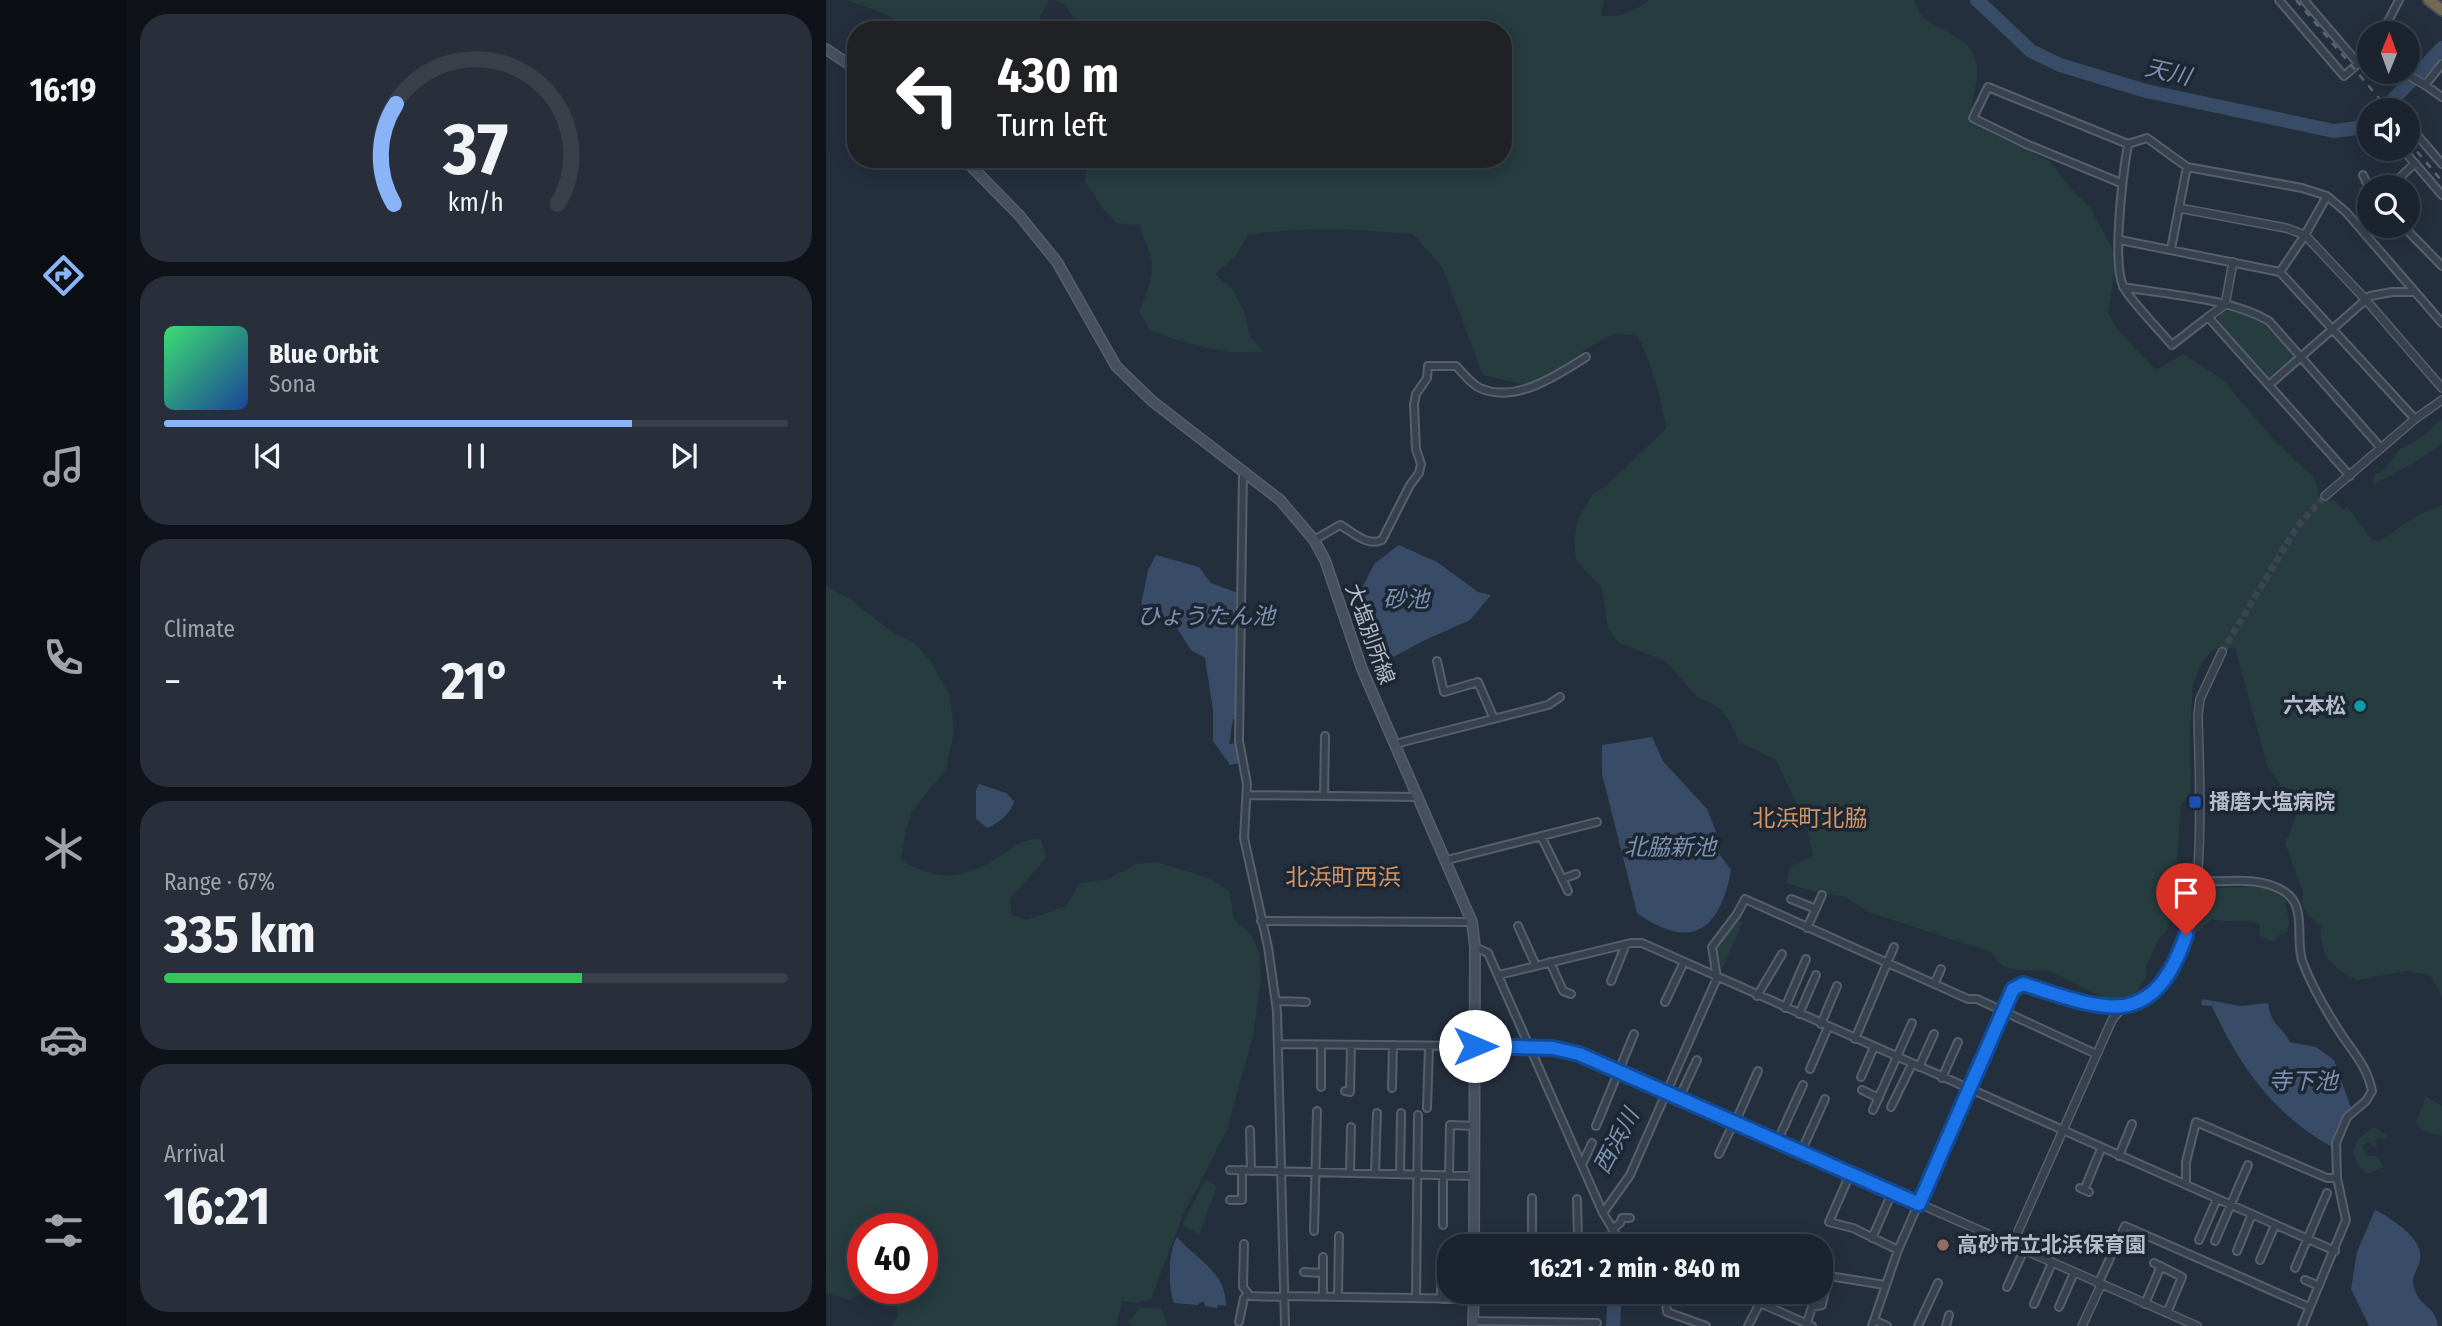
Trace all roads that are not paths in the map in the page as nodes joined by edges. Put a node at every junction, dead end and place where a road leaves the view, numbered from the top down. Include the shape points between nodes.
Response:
1 (2279, 0) edge
2 (2304, 0) edge
3 (2399, 0) edge
4 (2429, 0) edge
5 (2442, 10) edge
6 (2388, 21) edge
7 (826, 49) edge
8 (2357, 61) edge
9 (847, 63) edge
10 (2442, 64) edge
11 (2357, 65) edge
12 (2420, 82) edge
13 (2423, 84) junction
14 (2442, 97) edge
15 (2420, 138) edge
16 (2128, 144) junction
17 (2415, 163) joint
18 (2442, 164) edge
19 (2187, 167) junction
20 (973, 168) edge
21 (2402, 175) edge
22 (2121, 183) junction
23 (2442, 195) edge
24 (2327, 196) junction
25 (2179, 208) junction
26 (2305, 235) junction
27 (2415, 238) edge
28 (2120, 240) junction
29 (2171, 249) junction
30 (2233, 262) junction
31 (2442, 266) edge
32 (2280, 272) junction
33 (2123, 287) junction
34 (2415, 292) junction
35 (2366, 300) junction
36 (2225, 305) junction
37 (2208, 317) junction
38 (2442, 323) edge
39 (2335, 329) junction
40 (1586, 356) dead end
41 (2302, 358) junction
42 (2269, 386) junction
43 (2442, 388) edge
44 (2442, 400) edge
45 (2415, 419) junction
46 (2381, 449) junction
47 (1243, 471) junction
48 (2350, 476) junction
49 (2325, 496) tunnel mouth
50 (1314, 540) junction
51 (2222, 652) tunnel mouth
52 (1437, 661) dead end
53 (1560, 697) dead end
54 (1494, 719) junction
55 (1325, 736) dead end
56 (1395, 744) junction
57 (1247, 794) junction
58 (1324, 796) junction
59 (1418, 797) junction
60 (1597, 822) dead end
61 (1541, 836) junction
62 (1447, 860) junction
63 (1576, 874) dead end
64 (1560, 879) junction
65 (2195, 883) junction
66 (1568, 891) dead end
67 (1822, 895) dead end
68 (1791, 899) dead end
69 (1815, 909) junction
70 (1261, 921) junction
71 (1472, 922) junction
72 (1518, 926) dead end
73 (1807, 928) junction
74 (1626, 944) junction
75 (1475, 947) junction
76 (1894, 947) dead end
77 (1782, 954) dead end
78 (1806, 959) dead end
79 (1550, 962) junction
80 (1684, 962) junction
81 (1887, 964) junction
82 (1536, 966) junction
83 (1941, 969) dead end
84 (1499, 975) junction
85 (1816, 975) dead end
86 (1717, 978) junction
87 (1611, 981) dead end
88 (1934, 984) junction
89 (1837, 986) dead end
90 (1572, 994) dead end
91 (1757, 996) junction
92 (1277, 1001) junction
93 (1306, 1002) dead end
94 (1665, 1002) dead end
95 (2126, 1006) junction
96 (1785, 1008) junction
97 (2003, 1013) junction
98 (1799, 1014) junction
99 (1912, 1023) dead end
100 (1821, 1024) junction
101 (1828, 1027) junction
102 (1634, 1034) dead end
103 (1934, 1034) dead end
104 (1855, 1039) junction
105 (1958, 1042) dead end
106 (1278, 1044) junction
107 (1321, 1045) junction
108 (1351, 1045) junction
109 (1393, 1045) junction
110 (1429, 1046) junction
111 (1475, 1046) junction
112 (1529, 1047) junction
113 (1874, 1047) junction
114 (2096, 1054) junction
115 (1897, 1058) junction
116 (1697, 1059) dead end
117 (1912, 1064) junction
118 (1919, 1068) junction
119 (1810, 1069) dead end
120 (1618, 1071) junction
121 (1758, 1071) dead end
122 (1861, 1077) dead end
123 (1942, 1078) junction
124 (1803, 1085) dead end
125 (1321, 1087) dead end
126 (1392, 1088) dead end
127 (1862, 1090) dead end
128 (1969, 1090) junction
129 (1345, 1091) dead end
130 (1667, 1093) junction
131 (1679, 1098) junction
132 (1878, 1098) junction
133 (1825, 1099) dead end
134 (1891, 1107) dead end
135 (1427, 1108) dead end
136 (1873, 1110) dead end
137 (1317, 1111) dead end
138 (1377, 1113) dead end
139 (1401, 1114) dead end
140 (1418, 1115) dead end
141 (1734, 1123) junction
142 (2132, 1124) dead end
143 (1475, 1126) junction
144 (1596, 1126) dead end
145 (1351, 1128) dead end
146 (1250, 1130) dead end
147 (2063, 1132) junction
148 (1777, 1142) junction
149 (1592, 1143) dead end
150 (2101, 1149) junction
151 (1801, 1152) junction
152 (1719, 1154) dead end
153 (2119, 1156) junction
154 (1582, 1165) junction
155 (2248, 1165) dead end
156 (1230, 1170) dead end
157 (1242, 1170) junction
158 (1251, 1171) junction
159 (1281, 1171) junction
160 (1315, 1172) junction
161 (1350, 1173) junction
162 (1375, 1173) junction
163 (1400, 1174) junction
164 (1417, 1174) junction
165 (1850, 1174) junction
166 (1446, 1175) junction
167 (1474, 1176) junction
168 (2337, 1178) junction
169 (2186, 1185) junction
170 (2084, 1190) dead end
171 (1892, 1193) junction
172 (2327, 1193) dead end
173 (1532, 1198) dead end
174 (1230, 1199) dead end
175 (1577, 1199) dead end
176 (2217, 1199) junction
177 (1919, 1204) junction
178 (2231, 1205) junction
179 (2312, 1206) dead end
180 (2320, 1209) junction
181 (1604, 1213) junction
182 (2252, 1214) junction
183 (1630, 1218) dead end
184 (1443, 1225) dead end
185 (2275, 1225) junction
186 (1612, 1228) junction
187 (1314, 1231) dead end
188 (1474, 1234) edge
189 (1532, 1234) edge
190 (1578, 1234) edge
191 (1615, 1234) edge
192 (1339, 1236) dead end
193 (1872, 1238) junction
194 (2307, 1238) junction
195 (2199, 1240) dead end
196 (2215, 1241) dead end
197 (1244, 1244) dead end
198 (2012, 1245) junction
199 (2024, 1250) junction
200 (1898, 1251) junction
201 (2237, 1251) dead end
202 (2335, 1251) junction
203 (1324, 1256) dead end
204 (2260, 1260) dead end
205 (2052, 1263) junction
206 (2295, 1268) dead end
207 (1304, 1272) dead end
208 (1323, 1273) junction
209 (2074, 1273) junction
210 (2305, 1280) dead end
211 (1938, 1283) dead end
212 (1885, 1285) junction
213 (2100, 1285) junction
214 (2319, 1286) junction
215 (2007, 1287) dead end
216 (1248, 1294) junction
217 (1283, 1296) junction
218 (1322, 1296) junction
219 (1338, 1297) junction
220 (1416, 1298) junction
221 (1437, 1299) edge
222 (2060, 1302) dead end
223 (1474, 1304) edge
224 (1666, 1304) edge
225 (1759, 1304) edge
226 (1762, 1304) edge
227 (2034, 1304) dead end
228 (2145, 1304) junction
229 (2309, 1307) junction
230 (2167, 1313) junction
231 (1949, 1315) dead end
232 (1239, 1322) dead end
233 (1597, 1323) dead end
234 (1873, 1323) edge
235 (2184, 1323) edge
236 (1473, 1324) edge
237 (1588, 1324) edge
238 (1703, 1325) edge
239 (1808, 1325) edge
240 (1284, 1326) edge
241 (1748, 1326) edge
242 (1887, 1326) edge
243 (1918, 1326) edge
244 (1946, 1326) edge
245 (2082, 1326) edge
246 (2197, 1326) edge
247 (2302, 1326) edge

1 - 11 street via 2344,76
2 - 8 street
3 - 6 street
4 - 5 highway
7 - 9 main road
10 - 13 street
12 - 13 street
13 - 14 street
15 - 18 street
16 - 19 street via 2147,138
16 - 22 street
16 - 22 street via 1988,87 1973,118
17 - 21 street
17 - 23 street
19 - 24 street
19 - 25 street
20 - 47 main road, 大塩別所線 via 1057,262 1116,366 1152,401
22 - 28 street
24 - 26 street
24 - 34 street
25 - 26 street
25 - 29 street
26 - 32 street
26 - 35 street
27 - 31 street
28 - 29 street
28 - 33 street
29 - 30 street
30 - 32 street
30 - 36 street
32 - 39 street
33 - 36 street
33 - 37 street via 2172,345
34 - 35 street via 2392,292
34 - 38 street
35 - 39 street
35 - 43 street
36 - 37 street
36 - 41 street via 2252,311 2269,321
37 - 42 street
39 - 41 street
39 - 45 street
40 - 50 street via 1561,374 1511,391 1480,389 1455,366 1428,366 1427,379 1414,404 1416,449 1422,464 1382,540 1367,542 1340,525
41 - 42 street
41 - 46 street
42 - 48 street
44 - 45 street
45 - 46 street
46 - 48 street
47 - 50 main road, 大塩別所線 via 1280,500
47 - 57 street via 1239,741
48 - 49 street
50 - 56 main road, 大塩別所線
51 - 65 street via 2200,699 2198,715
52 - 54 street via 1444,692 1479,682
53 - 54 street via 1548,705
54 - 56 street
55 - 58 street
56 - 59 main road, 大塩別所線
57 - 58 street
57 - 70 street via 1244,838
58 - 59 street
59 - 62 main road, 大塩別所線
60 - 61 street
61 - 62 street
61 - 64 street
62 - 71 main road, 大塩別所線
63 - 64 street
64 - 66 street
65 - 95 street via 2189,928 2168,978 2145,999
65 - 168 street via 2265,882 2288,894 2299,916 2301,961 2336,1027 2370,1077 2372,1091 2347,1117 2336,1143
67 - 69 street
68 - 69 street
69 - 73 street
70 - 71 street
70 - 92 street
71 - 75 main road, 大塩別所線
72 - 82 street
73 - 81 street
73 - 86 street via 1745,899 1712,947
74 - 79 street
74 - 80 street via 1642,943
74 - 87 street
75 - 84 street via 1488,953
75 - 111 main road, 大塩別所線
76 - 81 street
77 - 91 street
78 - 96 street
79 - 82 street
79 - 90 street via 1563,991
80 - 86 street
80 - 94 street
81 - 88 street
81 - 104 street
82 - 84 street
83 - 88 street
84 - 112 street
85 - 98 street
86 - 91 street
86 - 130 street
88 - 97 street
89 - 100 street
91 - 96 street
92 - 93 street
92 - 106 street
95 - 97 street via 2089,1005 2023,984 2013,989
95 - 114 street via 2112,1020
96 - 98 street
97 - 114 street
97 - 128 street
98 - 100 street
99 - 115 street
100 - 101 street
101 - 104 street
101 - 119 street
102 - 120 street
103 - 118 street
104 - 113 street
105 - 123 street
106 - 107 street
106 - 159 street
107 - 108 street
107 - 125 street
108 - 109 street
108 - 129 street via 1350,1092
109 - 110 street
109 - 126 street
110 - 111 street
110 - 135 street
111 - 112 street
111 - 143 main road, 大塩別所線
112 - 120 street via 1572,1052
112 - 154 street
113 - 115 street
113 - 122 street
114 - 147 street
115 - 117 street
115 - 132 street
116 - 131 street
117 - 118 street
117 - 134 street
118 - 123 street
120 - 130 street
120 - 144 street
121 - 141 street
123 - 128 street
124 - 148 street
127 - 132 street
128 - 147 street
128 - 177 street
130 - 131 street
130 - 181 street via 1630,1175
131 - 141 street
132 - 136 street
133 - 151 street
137 - 160 street
138 - 162 street
139 - 163 street
140 - 164 street
141 - 148 street
141 - 152 street
142 - 153 street
143 - 166 street via 1450,1125
143 - 167 main road, 大塩別所線
145 - 161 street
146 - 158 street
147 - 150 street
147 - 198 street
148 - 151 street
149 - 154 street
150 - 153 street
150 - 170 street
151 - 165 street
153 - 169 street
154 - 181 street
155 - 178 street
156 - 157 street
157 - 158 street
157 - 174 street via 1242,1200
158 - 159 street
159 - 160 street
159 - 217 street
160 - 161 street
160 - 187 street
161 - 162 street
162 - 163 street
163 - 164 street
164 - 166 street
164 - 220 street
165 - 171 street
165 - 193 street via 1829,1222
166 - 167 street
166 - 184 street
167 - 188 main road, 大塩別所線
168 - 169 street via 2327,1178 2196,1122 2186,1162
168 - 202 street via 2346,1220
169 - 176 street
171 - 177 street
171 - 193 street
172 - 180 street
173 - 189 street
175 - 190 street
176 - 178 street
176 - 195 street
177 - 198 street
177 - 200 street
178 - 182 street
178 - 196 street
179 - 180 street
180 - 194 street
181 - 186 street
182 - 185 street
182 - 201 street
183 - 186 street via 1622,1218
185 - 194 street
185 - 204 street
186 - 191 street
192 - 219 street
193 - 200 street
194 - 202 street
194 - 206 street
197 - 216 street via 1243,1287
198 - 199 street
199 - 205 street
199 - 215 street
200 - 212 street
202 - 214 street
203 - 208 street
205 - 209 street
205 - 227 street
207 - 208 street
208 - 218 street
209 - 213 street
209 - 222 street
210 - 214 street
211 - 243 street
212 - 234 street
212 - 239 street via 1826,1275 1824,1301 1821,1307 1812,1307
213 - 228 street
213 - 229 street via 2124,1226
213 - 245 street
214 - 229 street
216 - 217 street
216 - 232 street
217 - 218 street
217 - 240 street
218 - 219 street
219 - 220 street
220 - 221 street
223 - 236 main road
224 - 238 street via 1667,1312
225 - 241 street
226 - 239 street
228 - 230 street
228 - 230 street via 2157,1265 2182,1277
229 - 247 street
230 - 235 street
231 - 244 street
233 - 237 street
234 - 242 street
235 - 246 street
236 - 237 street

